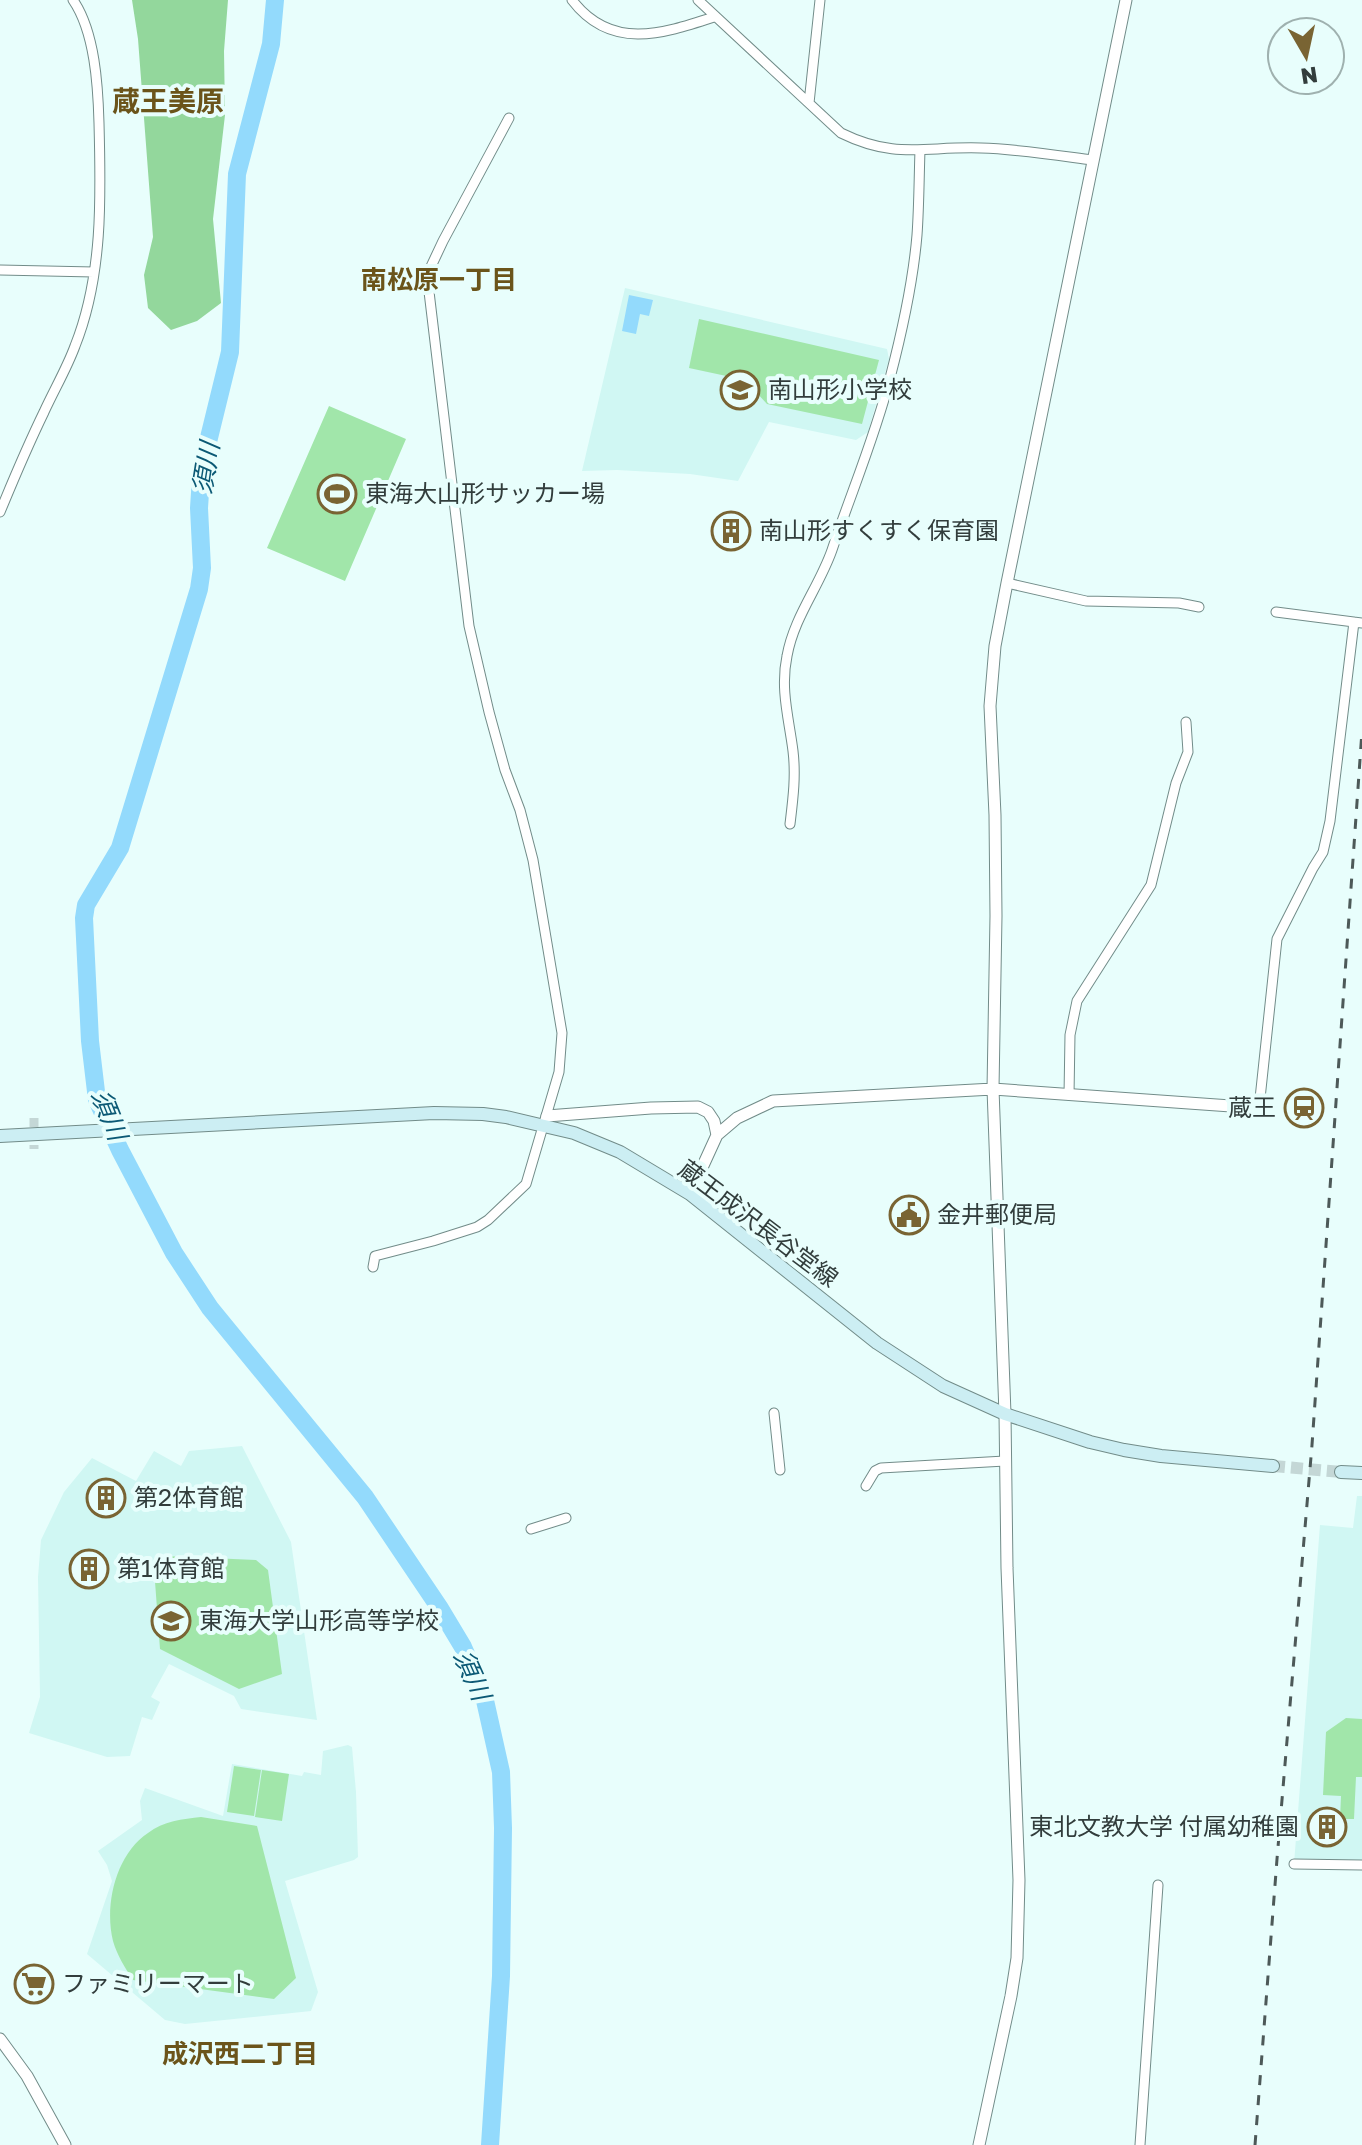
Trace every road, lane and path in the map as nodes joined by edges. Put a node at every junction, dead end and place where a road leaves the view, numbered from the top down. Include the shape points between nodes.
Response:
1 (73, 0) edge
2 (572, 0) edge
3 (698, 0) edge
4 (820, 0) edge
5 (1126, 0) edge
6 (714, 17) junction
7 (809, 103) junction
8 (509, 118) dead end
9 (920, 150) junction
10 (1092, 160) junction
11 (0, 270) edge
12 (94, 272) junction
13 (0, 512) edge
14 (1007, 583) junction
15 (1199, 607) dead end
16 (1276, 612) dead end
17 (1358, 623) edge
18 (1186, 722) dead end
19 (790, 824) dead end
20 (993, 1089) junction
21 (1069, 1095) junction
22 (1259, 1108) joint
23 (545, 1121) junction
24 (717, 1135) junction
25 (0, 1136) edge
26 (690, 1194) junction
27 (373, 1267) dead end
28 (774, 1413) dead end
29 (1005, 1414) junction
30 (1005, 1461) junction
31 (1273, 1466) tunnel mouth
32 (780, 1470) dead end
33 (1341, 1472) tunnel mouth
34 (1362, 1473) edge
35 (866, 1486) dead end
36 (566, 1518) dead end
37 (531, 1529) dead end
38 (1294, 1864) dead end
39 (1362, 1865) edge
40 (1158, 1885) dead end
41 (0, 2039) edge
42 (65, 2145) edge
43 (979, 2145) edge
44 (1140, 2145) edge

1 - 12 street via 98,77 101,182
2 - 6 street via 602,28 618,32 668,31
3 - 6 street
4 - 7 street
5 - 10 street
6 - 7 street
7 - 9 street via 853,139 890,150
8 - 23 street via 427,275 469,626 533,860 562,1033 559,1072
9 - 10 street via 1003,149
9 - 19 street via 917,237 890,378 829,557 796,621 787,654 784,699 795,783
10 - 14 street
11 - 12 street
12 - 13 street via 75,345
14 - 15 street via 1086,601
14 - 20 street via 990,706 996,916
16 - 17 street
17 - 22 street via 1323,852 1277,939
18 - 21 street via 1188,752 1151,885 1077,1001 1070,1035
20 - 21 street
20 - 24 street via 773,1101 737,1118
20 - 29 street
21 - 22 street
23 - 24 street via 698,1107 708,1112
23 - 25 main road, 蔵王成沢長谷堂線 via 434,1113
23 - 26 main road, 蔵王成沢長谷堂線 via 620,1152
23 - 27 street via 526,1184 488,1220 375,1256
24 - 26 street
26 - 29 main road, 蔵王成沢長谷堂線 via 877,1343 943,1386
28 - 32 street
29 - 30 street
29 - 31 main road, 蔵王成沢長谷堂線 via 1124,1450
30 - 35 street via 881,1468
30 - 43 street via 1017,1958
33 - 34 main road
36 - 37 street
38 - 39 street
40 - 44 street
41 - 42 street

